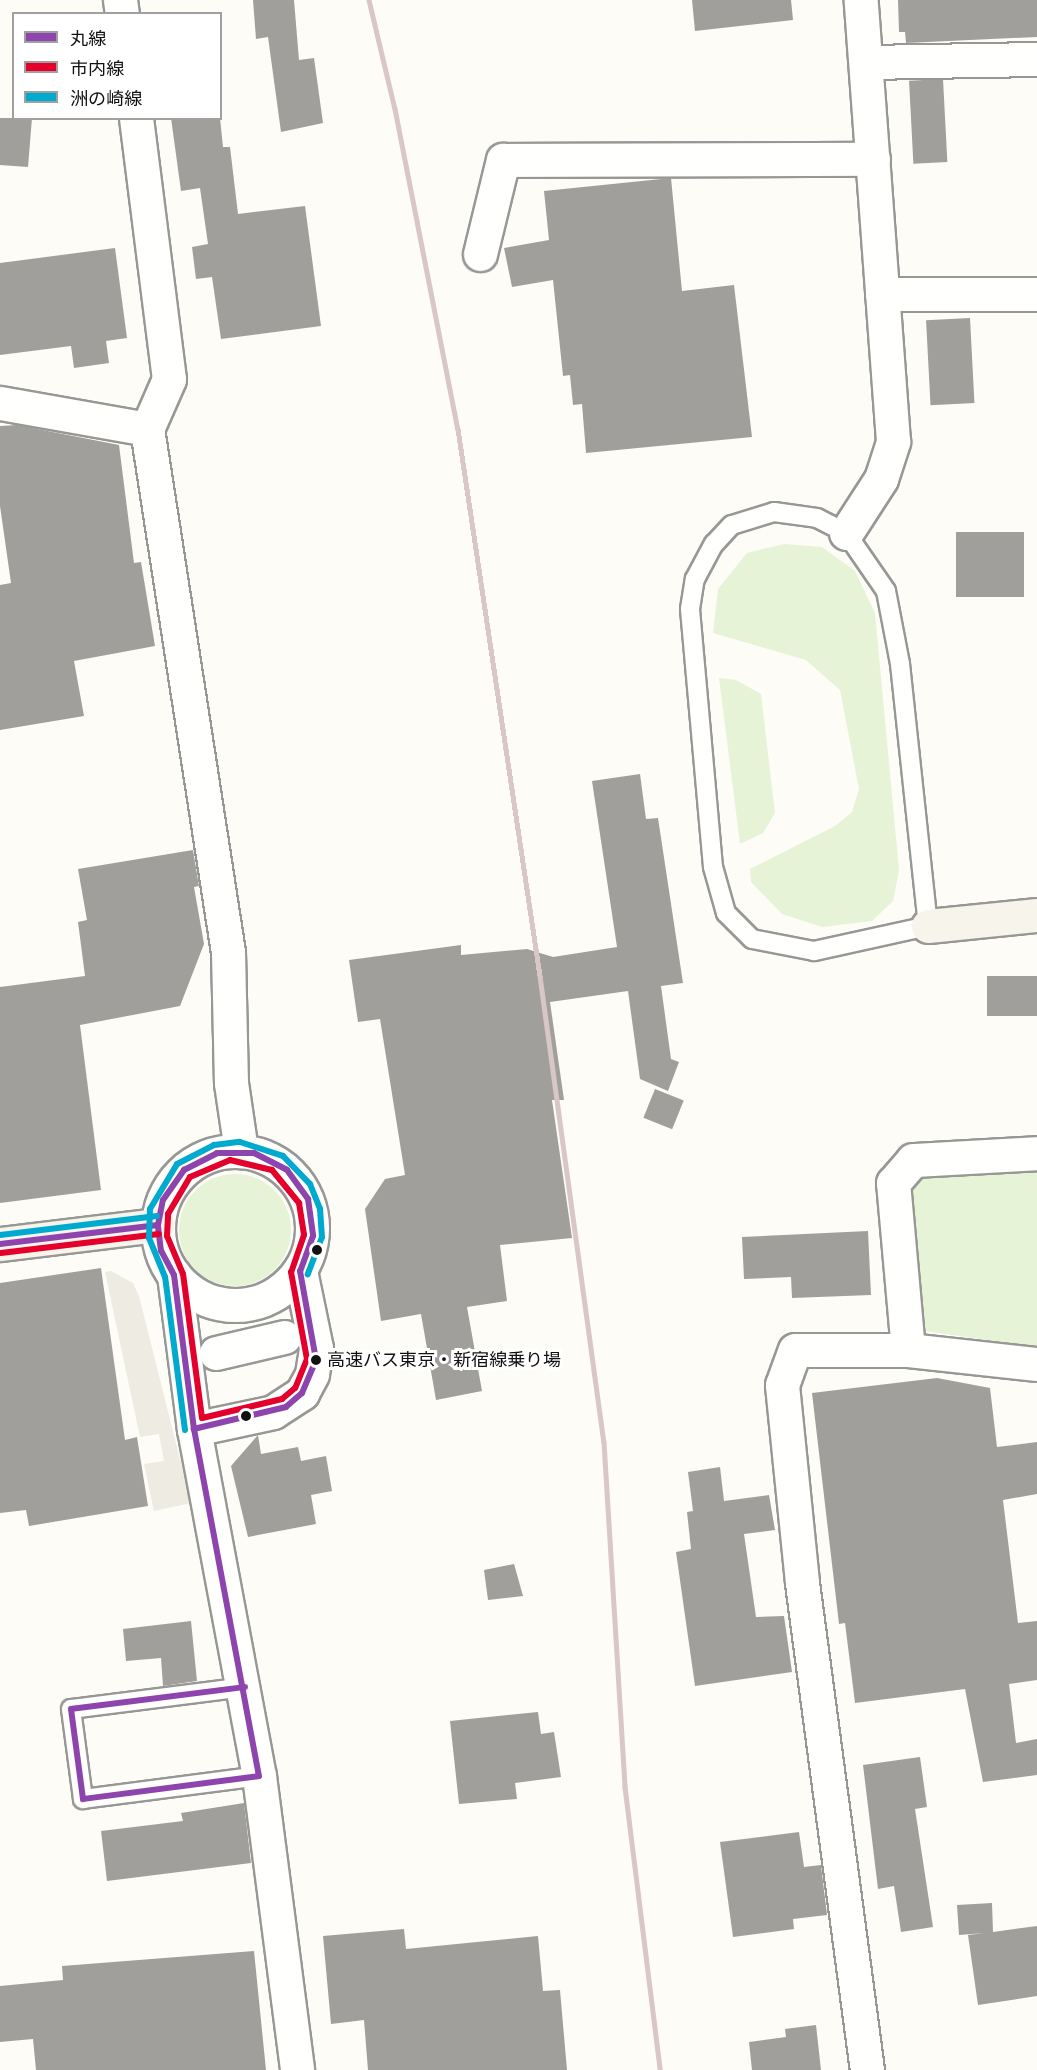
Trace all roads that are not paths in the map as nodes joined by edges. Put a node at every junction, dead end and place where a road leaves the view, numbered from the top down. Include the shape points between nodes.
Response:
1 (861, 0) edge
2 (1037, 59) edge
3 (866, 62) junction
4 (136, 120) edge
5 (873, 159) junction
6 (480, 254) dead end
7 (882, 294) junction
8 (1037, 294) edge
9 (0, 403) edge
10 (147, 429) junction
11 (846, 533) junction
12 (1037, 915) edge
13 (928, 926) junction
14 (241, 1151) junction
15 (1037, 1153) edge
16 (158, 1225) junction
17 (0, 1244) edge
18 (300, 1270) junction
19 (174, 1275) junction
20 (284, 1337) dead end
21 (908, 1350) junction
22 (216, 1353) dead end
23 (1037, 1364) edge
24 (194, 1429) junction
25 (245, 1687) junction
26 (259, 1776) junction
27 (297, 2070) edge
28 (867, 2070) edge

1 - 3 street
2 - 3 street
3 - 5 street
4 - 10 street via 169,379
5 - 6 street via 503,160
5 - 7 street
7 - 8 street
7 - 11 street via 893,441 881,479
9 - 10 street
10 - 14 street via 228,952 231,1083
11 - 13 lane via 886,591 900,664
11 - 13 lane via 818,518 794,513 754,515 732,525 714,544 694,579 690,609 713,867 726,913 752,939 814,951
12 - 13 main road
14 - 16 street via 205,1157 184,1170 163,1200
14 - 18 street via 265,1156 287,1170 308,1199 313,1236
15 - 21 street via 913,1160 893,1183
16 - 17 main road
16 - 19 street via 161,1251
18 - 19 street via 270,1297 238,1305 205,1299
18 - 24 street via 315,1348 312,1374 303,1393 273,1412
19 - 24 street
20 - 22 street
21 - 23 street
21 - 28 street via 795,1350 782,1385 802,1582
24 - 25 street
25 - 26 street
25 - 26 lane via 71,1709 83,1799
26 - 27 street

